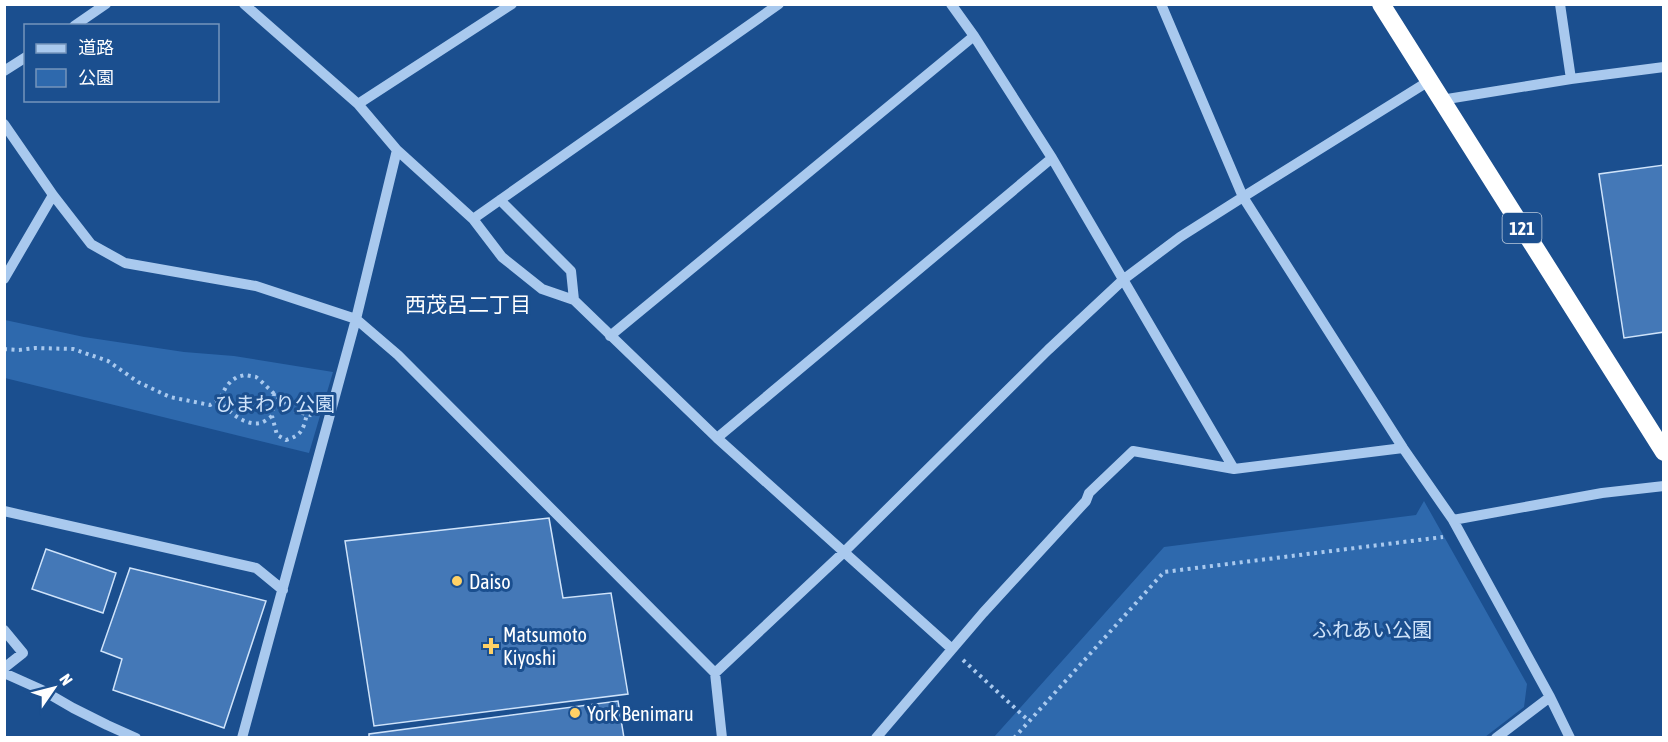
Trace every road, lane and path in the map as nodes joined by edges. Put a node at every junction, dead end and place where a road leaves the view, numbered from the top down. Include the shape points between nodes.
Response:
1 (106, 4) edge
2 (244, 4) edge
3 (512, 4) edge
4 (779, 4) edge
5 (951, 4) edge
6 (1161, 4) edge
7 (1381, 4) edge
8 (1560, 4) edge
9 (77, 24) edge
10 (974, 36) junction
11 (24, 58) edge
12 (1664, 67) edge
13 (4, 71) edge
14 (1571, 79) junction
15 (1430, 81) junction
16 (1441, 100) junction
17 (358, 104) junction
18 (4, 124) edge
19 (397, 150) junction
20 (1052, 158) junction
21 (53, 195) junction
22 (1243, 197) junction
23 (500, 200) junction
24 (473, 219) junction
25 (4, 279) edge
26 (1124, 279) junction
27 (574, 300) junction
28 (356, 319) junction
29 (610, 336) junction
30 (4, 349) edge
31 (274, 393) junction
32 (219, 400) junction
33 (307, 414) junction
34 (272, 416) junction
35 (329, 418) junction
36 (717, 438) junction
37 (1403, 448) junction
38 (1664, 452) edge
39 (1234, 469) junction
40 (1664, 486) edge
41 (4, 511) edge
42 (1453, 520) junction
43 (1447, 536) dead end
44 (844, 552) junction
45 (283, 590) junction
46 (4, 630) edge
47 (952, 649) junction
48 (4, 670) edge
49 (715, 673) junction
50 (1550, 697) junction
51 (1029, 721) junction
52 (136, 738) edge
53 (242, 738) edge
54 (722, 738) edge
55 (876, 738) edge
56 (1014, 738) edge
57 (1496, 738) edge
58 (1570, 738) edge

1 - 9 street
2 - 17 street
3 - 17 street
4 - 23 street
5 - 10 street
6 - 22 street
7 - 15 highway, 121
8 - 14 street
10 - 20 street
10 - 29 street
11 - 13 street
12 - 14 street
14 - 16 street
15 - 16 highway, 121
15 - 22 street
16 - 38 highway, 121
17 - 19 street
18 - 21 street
19 - 24 street
19 - 28 street
20 - 26 street
20 - 36 street
21 - 25 street
21 - 28 street via 91,244 125,263 256,286
22 - 26 street
22 - 37 street
23 - 24 street
23 - 27 street via 571,271
24 - 27 street via 502,257 542,289
26 - 39 street
26 - 44 street
27 - 29 street
28 - 35 street
28 - 49 street via 398,355
29 - 36 street
30 - 32 path via 73,349 108,362 170,397 210,405
31 - 32 path via 256,377 245,375 231,381
31 - 33 path via 291,410
31 - 34 path
32 - 34 path via 249,422 263,422
33 - 34 path via 299,434 286,440 277,435
33 - 35 path
35 - 45 street
36 - 44 street
37 - 39 street
37 - 42 street
39 - 47 street via 1133,451 1089,493 1086,501
40 - 42 street
41 - 45 street via 256,568
42 - 50 street
43 - 51 path via 1164,572
44 - 47 street
44 - 49 street
45 - 53 street
46 - 48 street via 23,653
47 - 51 path
47 - 55 street
48 - 52 street
49 - 54 street
50 - 57 street
50 - 58 street
51 - 56 path

